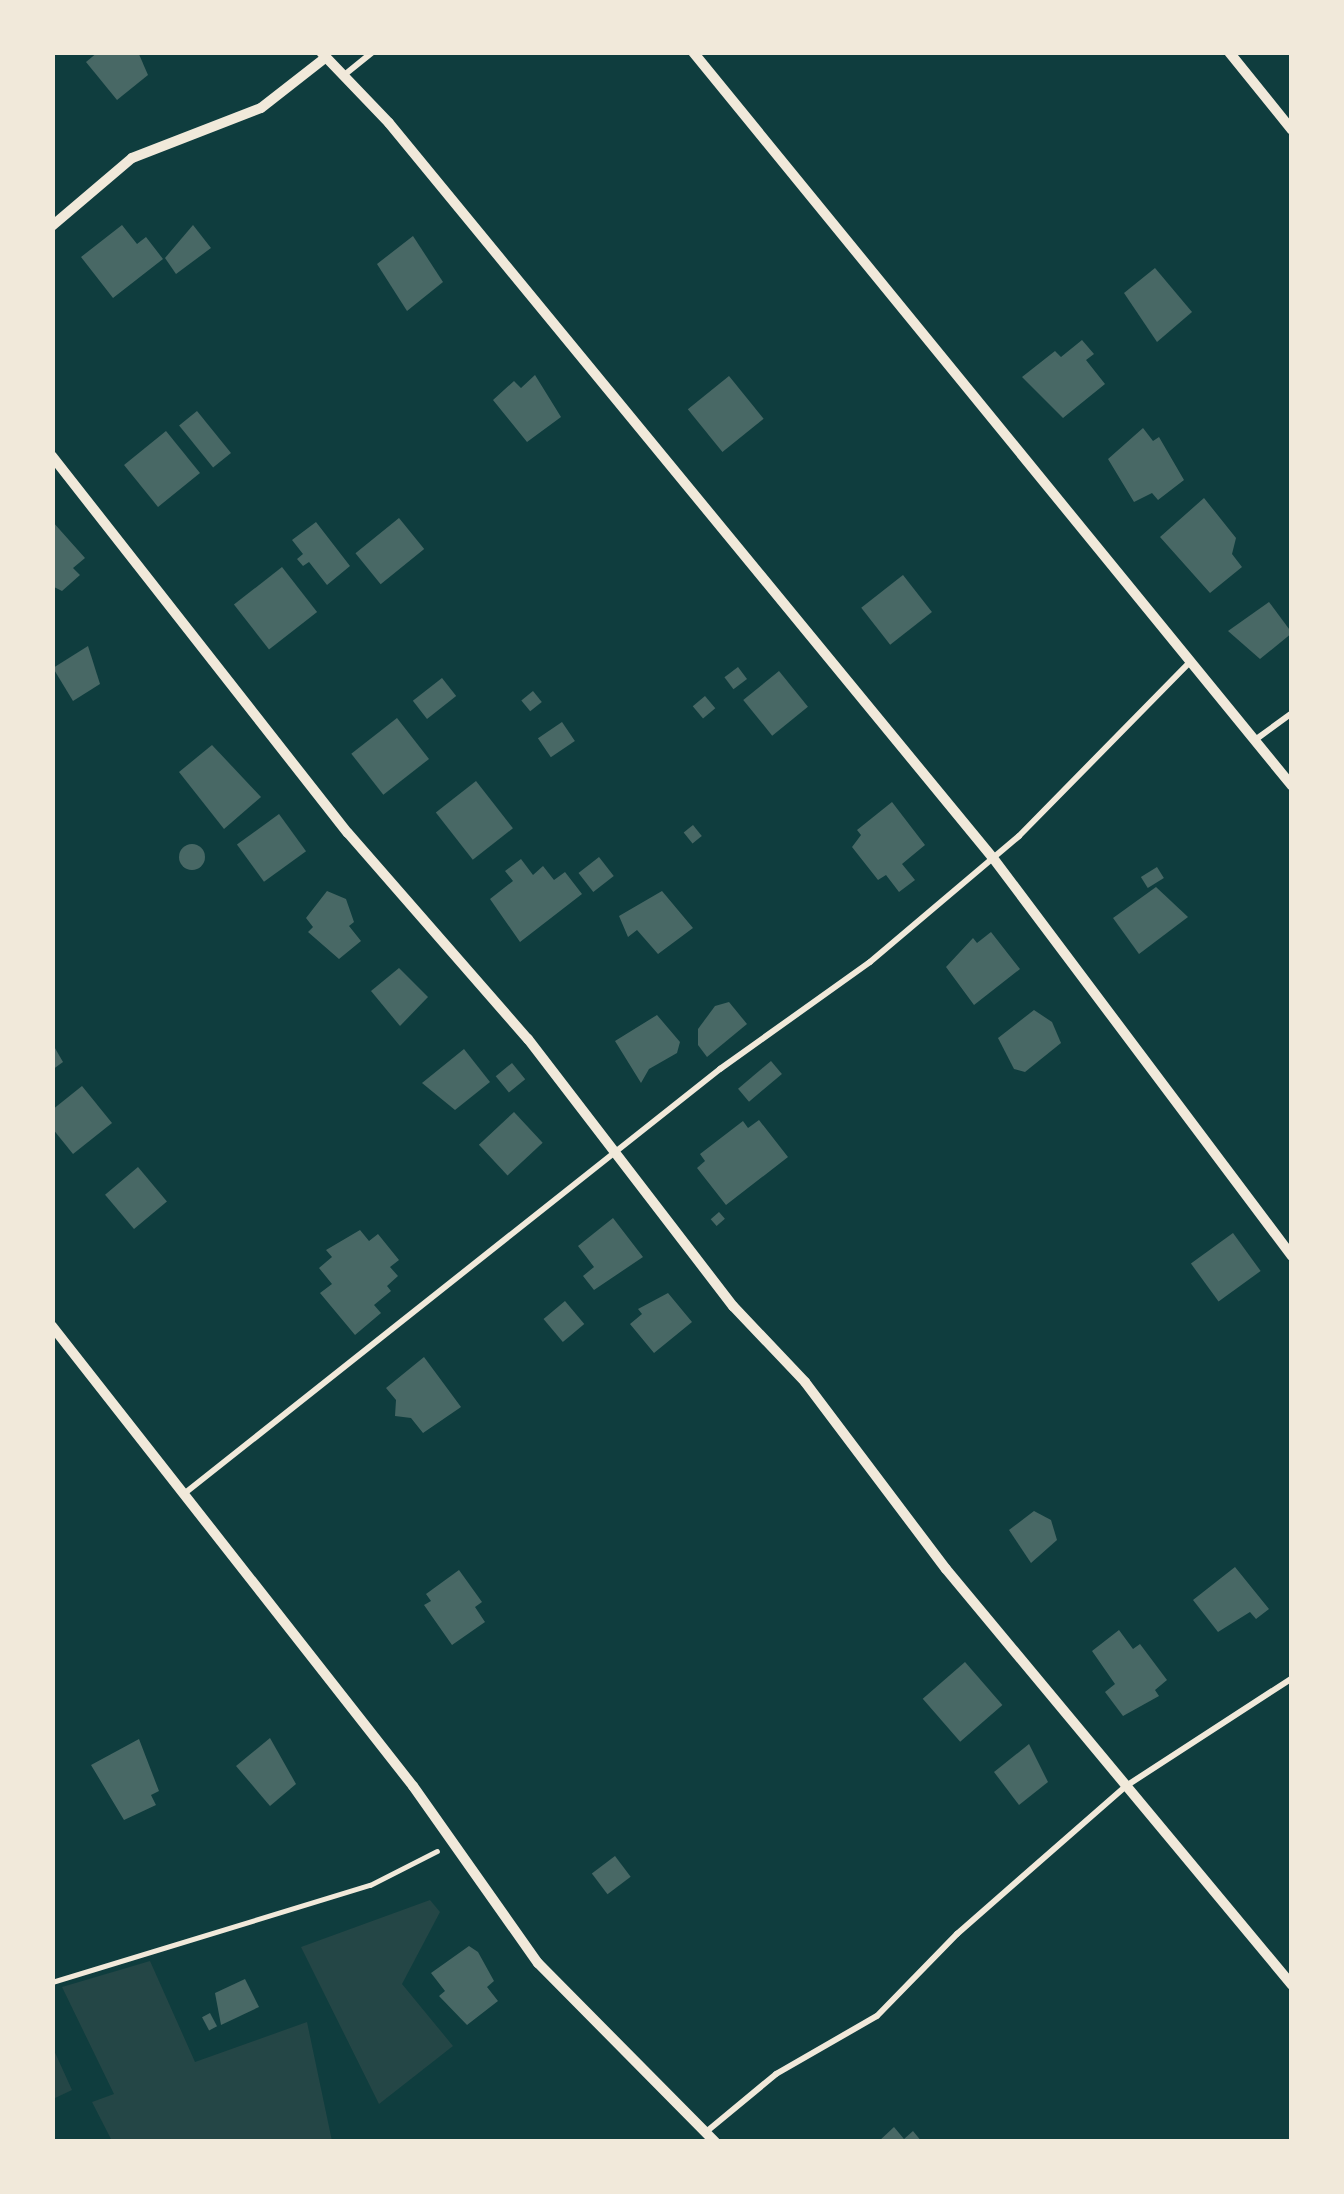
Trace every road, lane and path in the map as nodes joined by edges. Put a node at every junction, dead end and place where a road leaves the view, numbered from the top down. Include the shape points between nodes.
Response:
1 (374, 52) edge
2 (693, 52) edge
3 (1230, 52) edge
4 (323, 55) edge
5 (343, 76) junction
6 (1292, 130) edge
7 (52, 226) edge
8 (52, 456) edge
9 (1189, 663) junction
10 (1292, 713) edge
11 (1256, 740) junction
12 (1292, 786) edge
13 (994, 858) junction
14 (616, 1152) junction
15 (1292, 1256) edge
16 (52, 1326) edge
17 (185, 1493) junction
18 (1292, 1678) edge
19 (1126, 1786) junction
20 (447, 1836) junction
21 (52, 1982) edge
22 (1292, 1985) edge
23 (711, 2137) edge

1 - 5 lane
2 - 9 street
3 - 6 street
4 - 5 street
4 - 7 street via 261,108 132,158
5 - 13 street via 389,123
8 - 14 street via 348,833 528,1039
9 - 11 street
9 - 13 lane
10 - 11 lane
11 - 12 street
13 - 14 lane via 870,962
13 - 15 street
14 - 17 lane
14 - 19 street via 733,1306 805,1382 946,1569
16 - 17 street
17 - 20 street
18 - 19 lane
19 - 22 street
19 - 23 lane via 957,1934 877,2016 776,2074
20 - 21 path via 434,1855 370,1885
20 - 23 street via 538,1963

